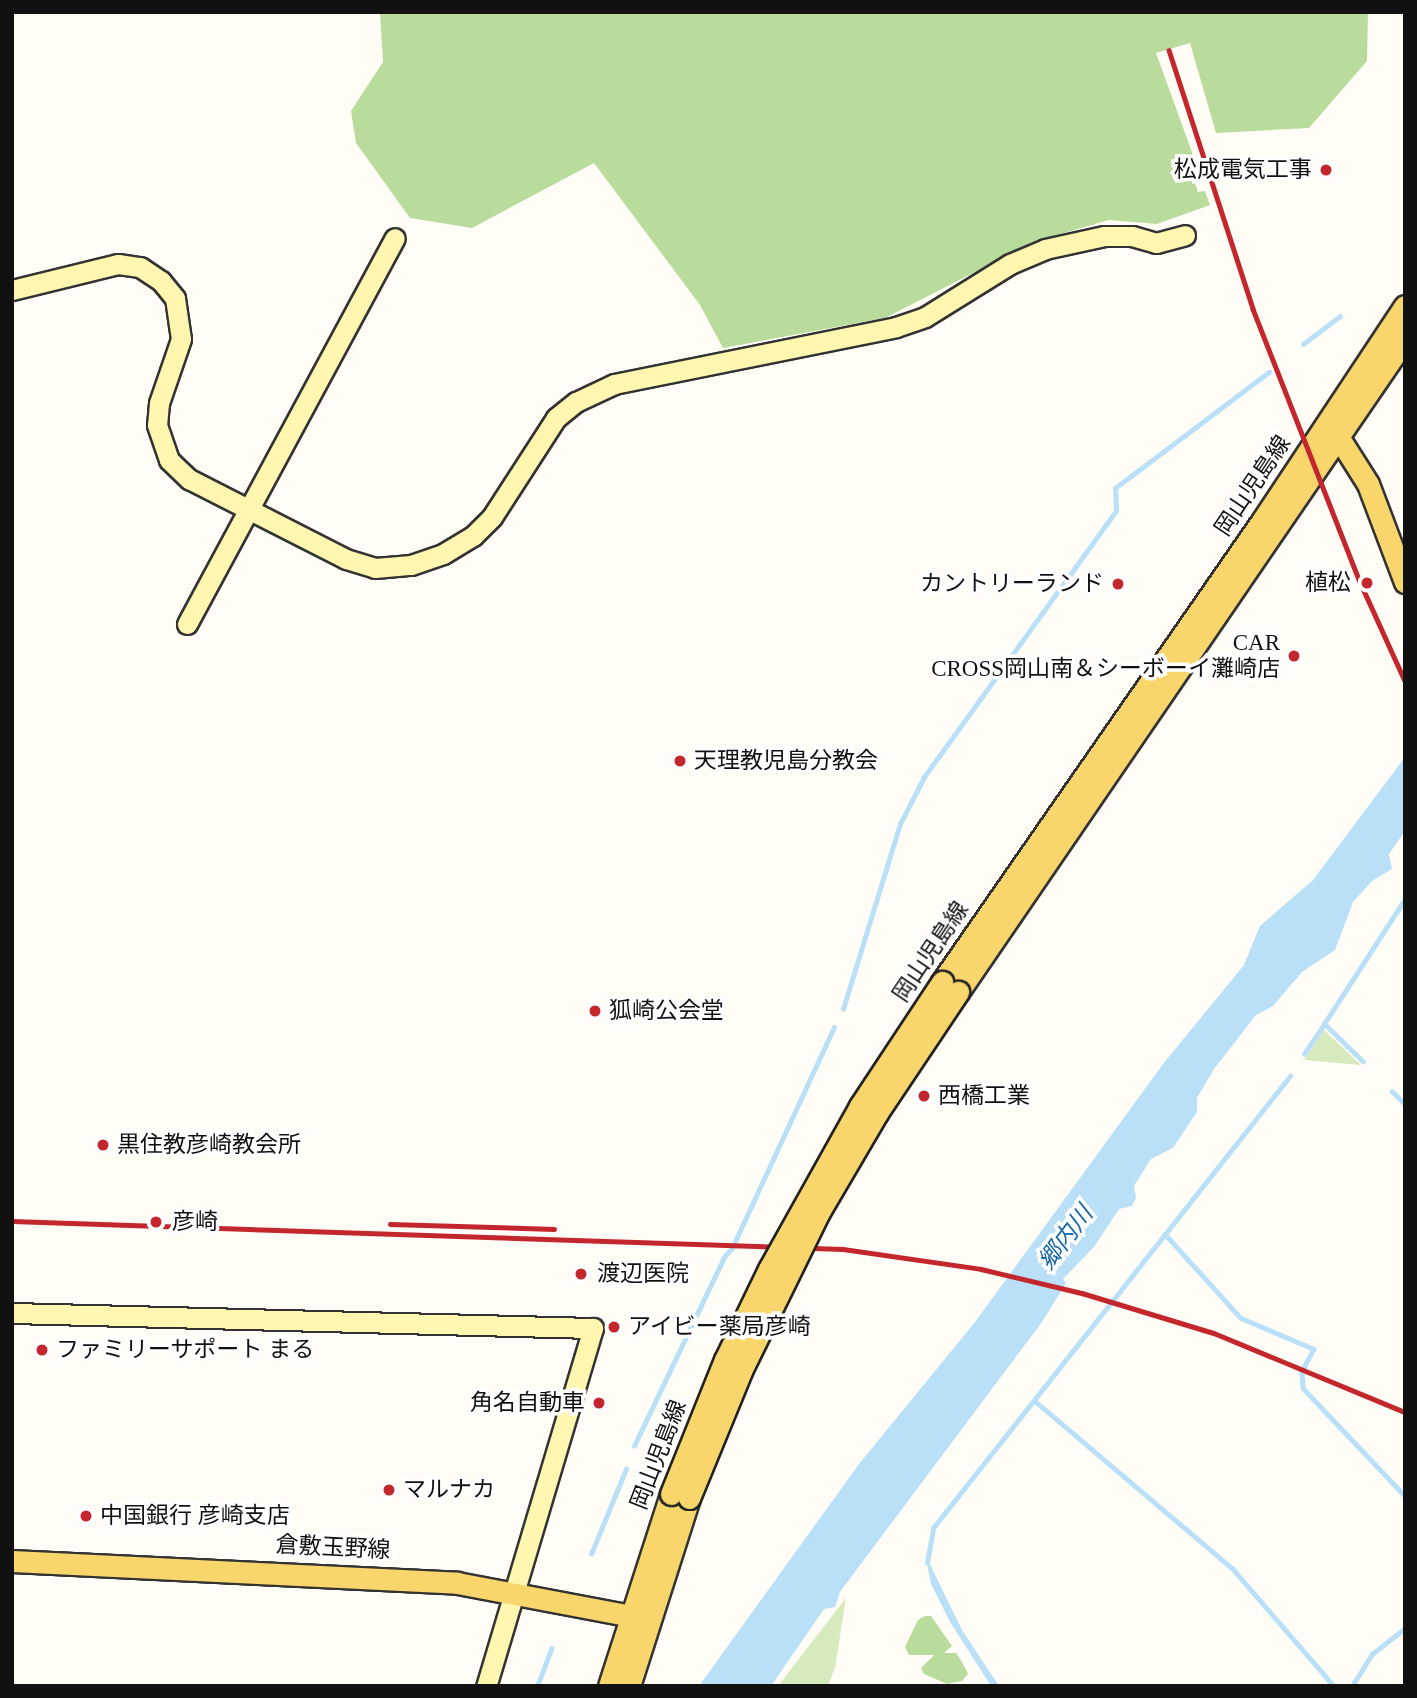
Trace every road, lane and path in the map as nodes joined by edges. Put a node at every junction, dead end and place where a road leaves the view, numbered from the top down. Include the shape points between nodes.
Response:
1 (1185, 235) dead end
2 (395, 238) dead end
3 (12, 290) edge
4 (1405, 306) edge
5 (1405, 339) edge
6 (1333, 429) junction
7 (250, 510) junction
8 (1405, 582) edge
9 (187, 624) dead end
10 (12, 1313) edge
11 (12, 1561) edge
12 (513, 1590) junction
13 (638, 1617) junction
14 (632, 1639) junction
15 (486, 1686) edge
16 (609, 1686) edge
17 (629, 1686) edge

1 - 7 street via 1156,243 1132,236 1104,236 1045,249 1010,264 925,317 896,327 614,384 576,402 556,418 492,517 473,536 443,554 411,565 375,568 346,559
2 - 7 street
3 - 7 street via 118,264 140,267 161,281 175,298 181,339 159,403 160,443 169,460 190,479
4 - 6 main road, 岡山児島線
5 - 6 main road, 岡山児島線
6 - 8 main road via 1368,484
6 - 13 main road, 岡山児島線, bridge via 950,987 860,1106 725,1360
7 - 9 street
10 - 12 street via 593,1328
11 - 12 main road, 倉敷玉野線 via 373,1576
12 - 13 main road, 倉敷玉野線
12 - 15 street
13 - 14 main road, 岡山児島線
14 - 16 main road, 岡山児島線
14 - 17 main road, 岡山児島線

